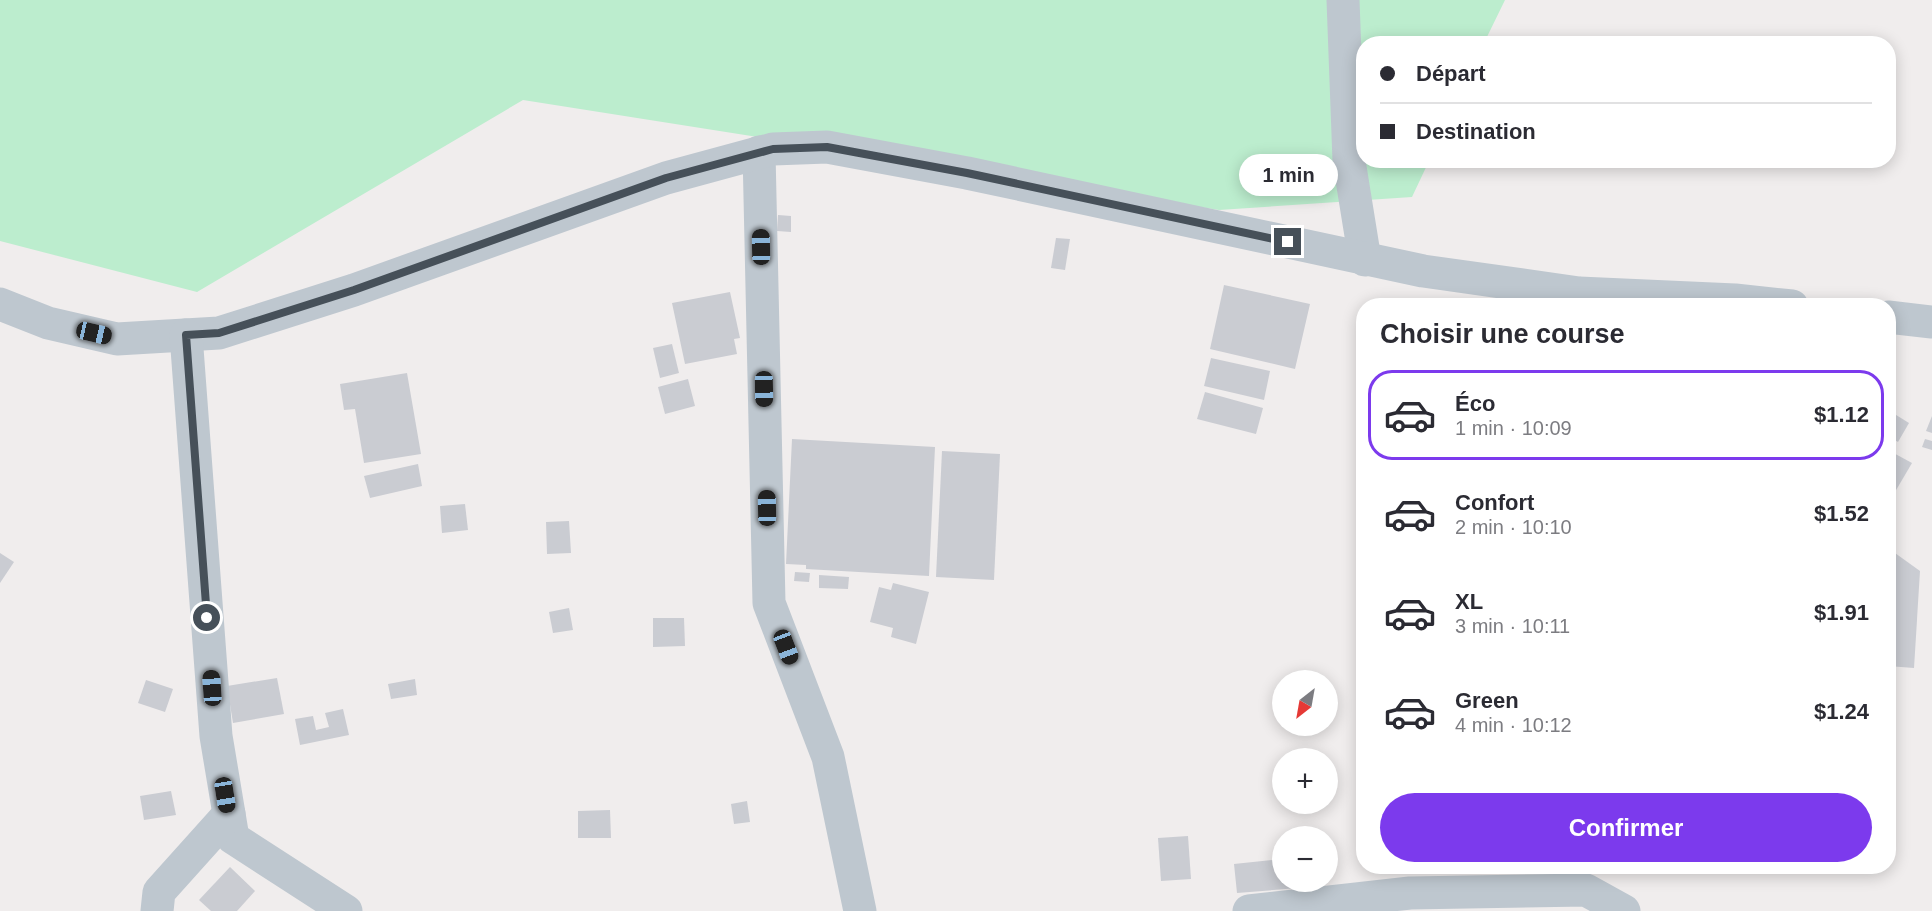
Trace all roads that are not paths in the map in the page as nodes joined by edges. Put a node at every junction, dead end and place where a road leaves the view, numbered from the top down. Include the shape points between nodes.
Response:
1 (1343, 0) edge
2 (759, 152) junction
3 (1365, 260) junction
4 (1690, 298) edge
5 (0, 304) edge
6 (1896, 318) edge
7 (1932, 322) edge
8 (186, 335) junction
9 (229, 814) junction
10 (1409, 902) edge
11 (157, 911) edge
12 (346, 911) edge
13 (860, 911) edge
14 (1249, 911) edge
15 (1624, 911) edge

1 - 3 street via 1349,161
2 - 3 street via 827,147
2 - 8 street via 666,178 354,290 219,333
2 - 13 street via 769,603 828,757
3 - 4 street via 1579,293
5 - 8 street via 48,322 117,339
6 - 7 street
8 - 9 street via 216,736
9 - 11 street via 159,892
9 - 12 street via 233,838
10 - 14 street
10 - 15 street via 1586,890

